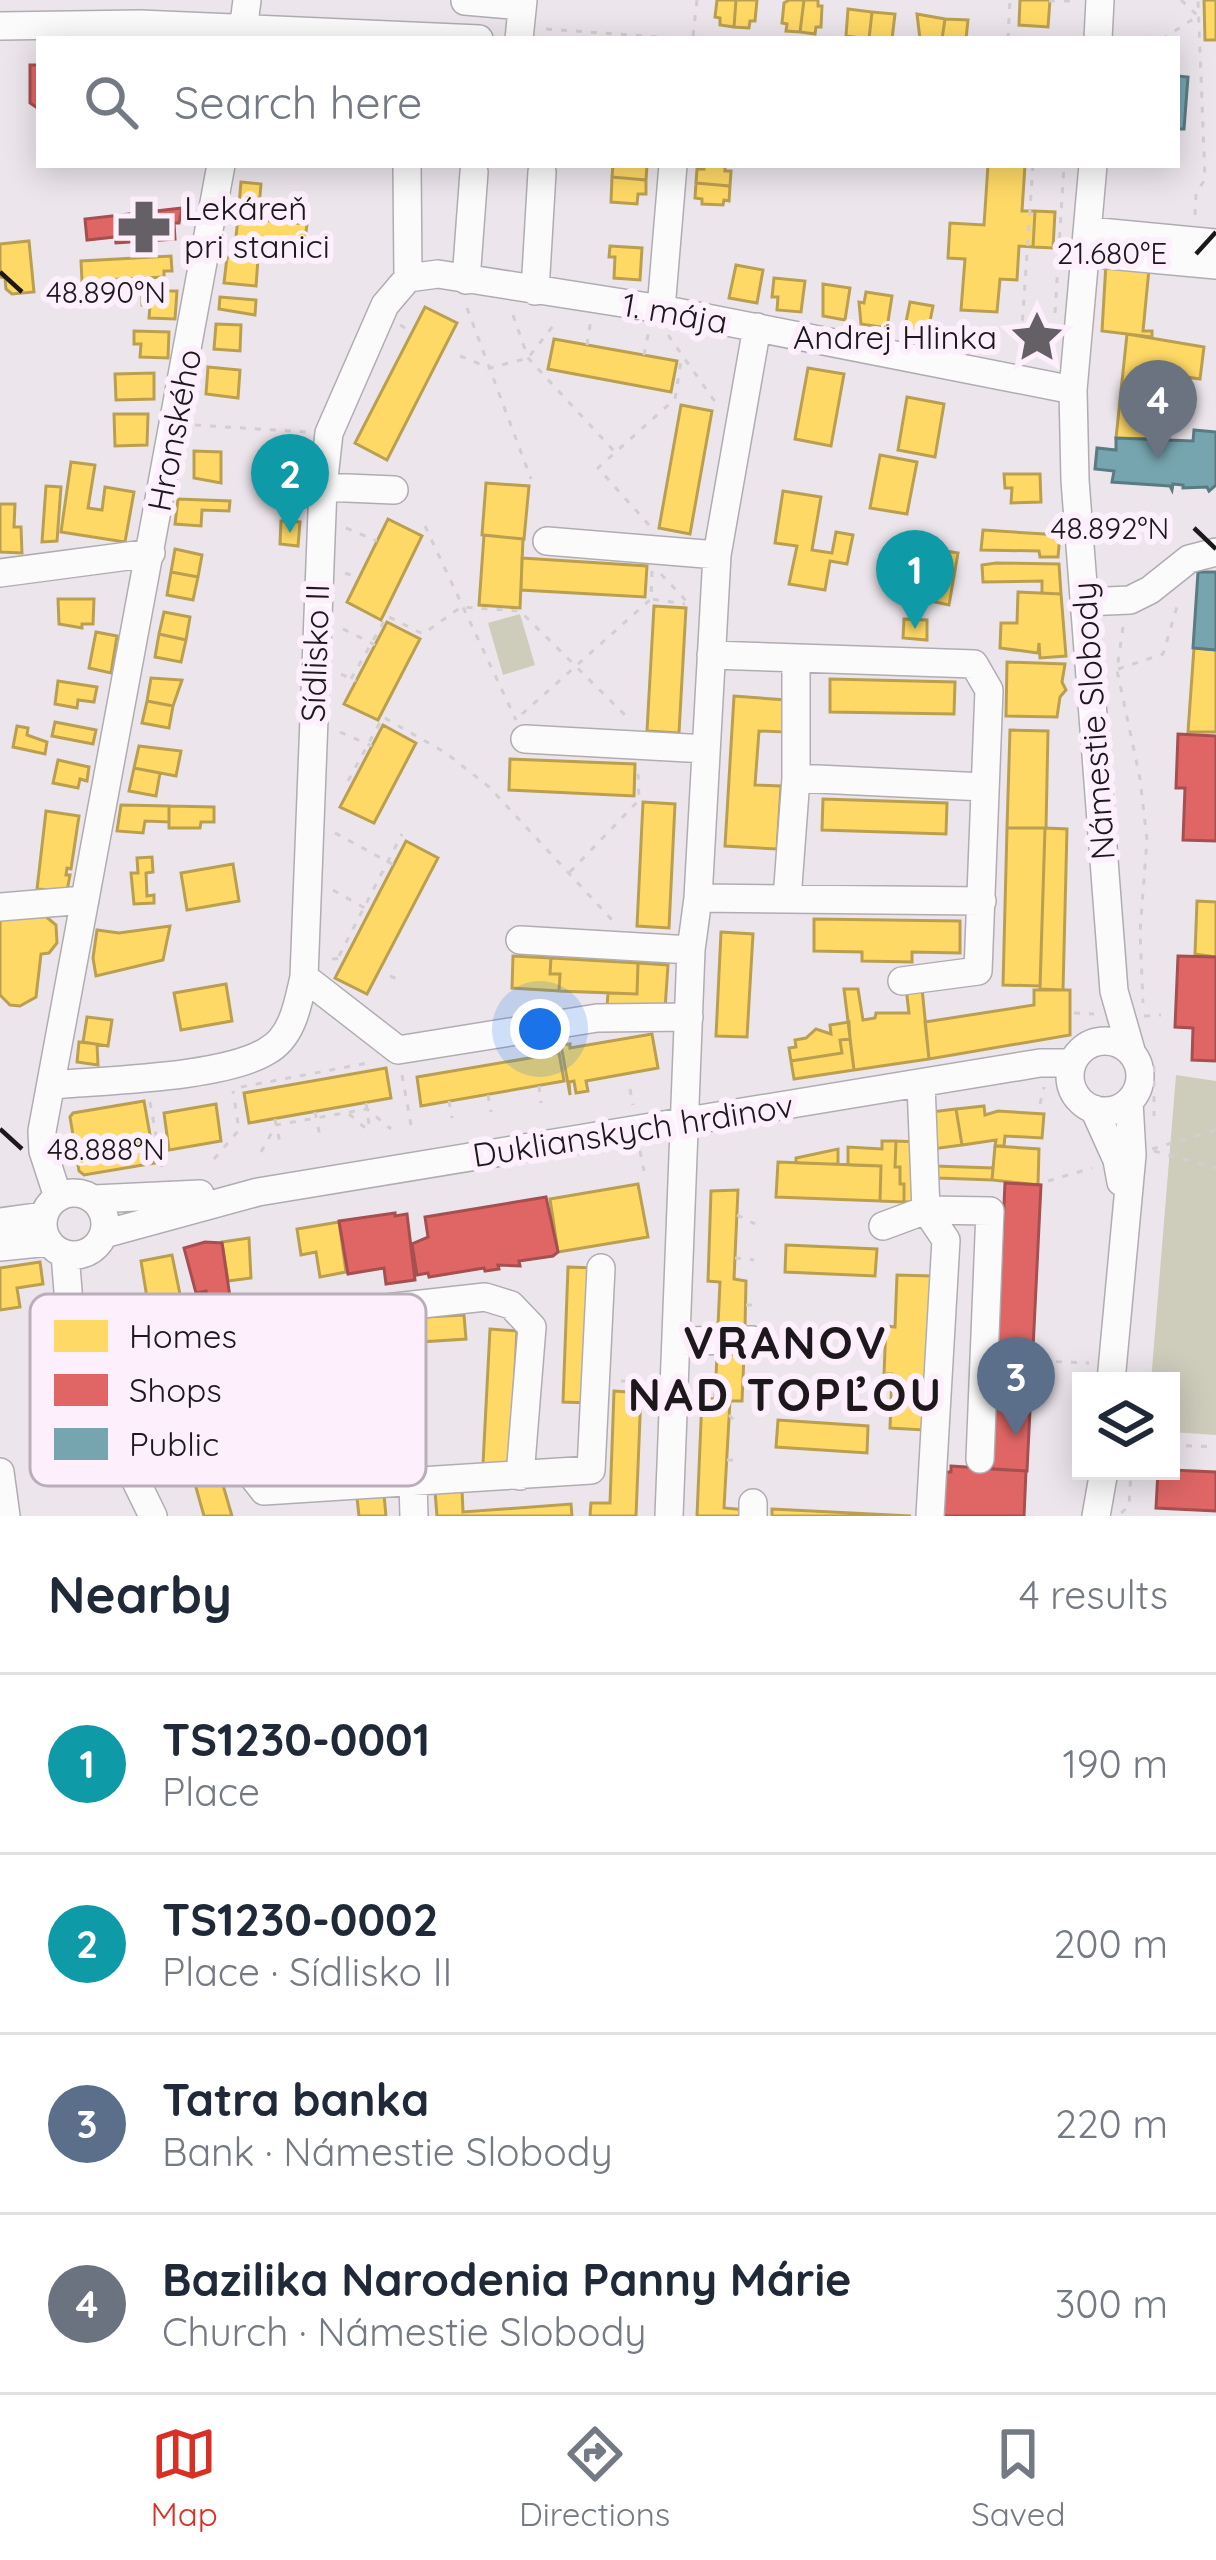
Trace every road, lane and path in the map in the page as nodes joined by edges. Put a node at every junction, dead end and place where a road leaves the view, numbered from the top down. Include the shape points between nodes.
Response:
1 (247, 0) edge
2 (697, 0) edge
3 (1010, 0) edge
4 (1100, 0) edge
5 (1181, 0) edge
6 (1198, 0) edge
7 (481, 1) edge
8 (1049, 1) edge
9 (1072, 1) edge
10 (407, 6) dead end
11 (129, 13) edge
12 (1198, 16) junction
13 (523, 18) edge
14 (0, 26) edge
15 (243, 34) edge
16 (408, 36) joint
17 (681, 36) edge
18 (690, 36) edge
19 (1008, 36) edge
20 (1098, 36) edge
21 (1167, 36) edge
22 (220, 168) edge
23 (407, 168) edge
24 (673, 168) edge
25 (1033, 168) edge
26 (1064, 168) edge
27 (1093, 168) edge
28 (474, 172) dead end
29 (542, 172) dead end
30 (1088, 242) junction
31 (1205, 242) edge
32 (1216, 265) edge
33 (408, 278) junction
34 (535, 291) junction
35 (466, 294) junction
36 (592, 312) dead end
37 (513, 315) dead end
38 (657, 318) junction
39 (556, 322) dead end
40 (1054, 324) dead end
41 (757, 327) junction
42 (586, 345) dead end
43 (644, 355) dead end
44 (682, 355) junction
45 (460, 356) dead end
46 (528, 358) junction
47 (1053, 358) dead end
48 (490, 368) junction
49 (1073, 390) junction
50 (728, 421) dead end
51 (176, 424) junction
52 (329, 433) junction
53 (616, 452) junction
54 (532, 478) dead end
55 (322, 487) junction
56 (394, 490) dead end
57 (425, 526) dead end
58 (344, 527) dead end
59 (548, 541) dead end
60 (377, 542) dead end
61 (664, 551) junction
62 (1216, 552) edge
63 (151, 554) junction
64 (716, 555) junction
65 (0, 573) edge
66 (343, 573) dead end
67 (359, 578) dead end
68 (651, 599) junction
69 (1179, 599) dead end
70 (1084, 602) junction
71 (690, 604) junction
72 (461, 607) junction
73 (701, 616) dead end
74 (341, 628) dead end
75 (373, 644) junction
76 (711, 655) junction
77 (796, 658) junction
78 (575, 666) junction
79 (1117, 670) dead end
80 (340, 673) dead end
81 (338, 731) dead end
82 (525, 739) dead end
83 (370, 746) junction
84 (643, 746) junction
85 (706, 748) junction
86 (336, 776) dead end
87 (796, 778) junction
88 (984, 787) junction
89 (334, 833) dead end
90 (402, 834) dead end
91 (391, 864) junction
92 (568, 873) junction
93 (333, 890) dead end
94 (698, 898) junction
95 (787, 899) junction
96 (86, 900) junction
97 (982, 901) junction
98 (0, 907) edge
99 (367, 909) junction
100 (520, 940) dead end
101 (630, 946) junction
102 (691, 950) junction
103 (332, 959) dead end
104 (390, 976) dead end
105 (304, 977) junction
106 (398, 979) dead end
107 (902, 981) dead end
108 (1108, 1003) junction
109 (1074, 1013) dead end
110 (689, 1017) junction
111 (1082, 1053) junction
112 (399, 1054) junction
113 (1132, 1054) junction
114 (1009, 1070) junction
115 (52, 1084) junction
116 (921, 1084) junction
117 (1044, 1085) dead end
118 (538, 1086) dead end
119 (630, 1089) dead end
120 (488, 1095) dead end
121 (149, 1097) dead end
122 (449, 1101) dead end
123 (1129, 1102) junction
124 (541, 1103) dead end
125 (1085, 1103) junction
126 (1040, 1104) dead end
127 (366, 1106) junction
128 (633, 1108) dead end
129 (347, 1112) junction
130 (491, 1112) dead end
131 (315, 1115) junction
132 (452, 1118) dead end
133 (685, 1120) junction
134 (276, 1122) junction
135 (411, 1126) dead end
136 (392, 1129) dead end
137 (1216, 1130) edge
138 (321, 1141) dead end
139 (639, 1144) dead end
140 (281, 1148) dead end
141 (1150, 1150) junction
142 (261, 1151) dead end
143 (1139, 1153) dead end
144 (214, 1159) dead end
145 (162, 1168) dead end
146 (1091, 1168) dead end
147 (1216, 1168) edge
148 (644, 1171) dead end
149 (1048, 1181) dead end
150 (258, 1192) junction
151 (94, 1199) junction
152 (1125, 1204) junction
153 (926, 1210) junction
154 (737, 1215) dead end
155 (0, 1222) edge
156 (755, 1224) dead end
157 (883, 1226) dead end
158 (54, 1227) junction
159 (104, 1234) junction
160 (0, 1246) edge
161 (735, 1258) dead end
162 (754, 1260) dead end
163 (602, 1268) dead end
164 (65, 1294) edge
165 (426, 1304) edge
166 (746, 1305) dead end
167 (753, 1305) dead end
168 (752, 1340) dead end
169 (679, 1341) junction
170 (1041, 1360) dead end
171 (1107, 1372) edge
172 (751, 1377) dead end
173 (743, 1378) dead end
174 (596, 1381) junction
175 (660, 1381) dead end
176 (729, 1415) dead end
177 (735, 1421) dead end
178 (1180, 1446) edge
179 (1216, 1448) edge
180 (980, 1459) dead end
181 (0, 1472) edge
182 (520, 1476) junction
183 (1104, 1480) edge
184 (1107, 1480) edge
185 (426, 1481) edge
186 (138, 1486) edge
187 (260, 1486) edge
188 (347, 1486) edge
189 (413, 1486) edge
190 (6, 1516) edge
191 (153, 1516) edge
192 (414, 1516) edge
193 (669, 1516) edge
194 (930, 1516) edge
195 (1096, 1516) edge
196 (1111, 1516) edge

1 - 15 street
2 - 18 path
3 - 19 path
4 - 20 street
5 - 12 path
6 - 12 path
7 - 13 street
8 - 9 path
10 - 16 street
11 - 14 street
11 - 15 street
12 - 21 path
12 - 31 path via 1205,179 1196,194
13 - 17 path
15 - 16 street
22 - 51 street, Hronského
23 - 33 street
24 - 38 street
25 - 47 path via 1021,343 1051,345
26 - 40 path
27 - 30 street, Námestie Slobody
28 - 35 street
29 - 34 street
30 - 31 street
30 - 32 street
30 - 49 street, Námestie Slobody
33 - 35 street, 1. mája via 438,274
33 - 52 street, Sídlisko II via 386,305
34 - 35 street, 1. mája
34 - 38 street, 1. mája
35 - 48 path
36 - 42 path
37 - 46 path
38 - 41 street, 1. mája
38 - 43 path
38 - 44 path
39 - 46 path
41 - 49 street
41 - 64 street, 1. mája
44 - 50 path
44 - 53 path via 675,399
45 - 48 path
46 - 48 path
46 - 53 path
48 - 54 path
49 - 70 street, Námestie Slobody
51 - 52 path
51 - 63 street, Hronského
52 - 55 street, Sídlisko II
53 - 61 path via 598,468 664,541
55 - 56 street
55 - 105 street, Sídlisko II
57 - 72 path
58 - 60 path
59 - 61 street
61 - 64 street
62 - 70 street via 1189,559 1130,600
63 - 65 street, Hronského
63 - 96 street, Hronského
64 - 76 street, 1. mája
66 - 67 path
68 - 71 path
68 - 71 path via 652,563
68 - 78 path
69 - 79 path via 1163,654
70 - 108 street, Námestie Slobody
71 - 73 path
72 - 75 path via 423,634 387,616
72 - 78 path via 520,610
72 - 78 path via 516,719
74 - 75 path
75 - 80 path via 354,680
76 - 77 street
76 - 85 street, 1. mája
77 - 87 street
77 - 88 street via 974,664 988,690
78 - 84 path via 648,738
81 - 83 path
82 - 84 street
83 - 86 path via 350,782
83 - 92 path via 383,717 446,753
84 - 85 street
84 - 92 path via 639,800
85 - 94 street, 1. mája
87 - 88 street
87 - 95 street
88 - 97 street
89 - 91 path
90 - 91 path
91 - 99 path
92 - 101 path
93 - 99 path
94 - 95 street
94 - 102 street, 1. mája
95 - 97 street
96 - 98 street
96 - 115 street, Hronského
97 - 107 street via 978,971
99 - 103 path via 342,957
100 - 101 street
101 - 102 street
102 - 110 street, 1. mája
104 - 106 path
105 - 112 street
105 - 115 street via 293,1022 270,1051 161,1076
108 - 109 path
108 - 111 street
108 - 113 street, Námestie Slobody
110 - 112 street via 597,1018
110 - 133 street, 1. mája
111 - 113 street via 1114,1042
111 - 114 street, Duklianskych hrdinov
111 - 125 street via 1070,1075
112 - 135 path
112 - 144 path via 232,1089 238,1130
113 - 123 street via 1140,1073
114 - 116 street, Duklianskych hrdinov
114 - 125 street via 1052,1080
115 - 158 street, Hronského via 42,1131
116 - 133 street, Duklianskych hrdinov
116 - 153 street
117 - 126 path
118 - 124 path
119 - 128 path
120 - 130 path
121 - 145 path
122 - 132 path
123 - 125 street via 1113,1110
123 - 152 street
125 - 152 street via 1117,1160
127 - 129 path
127 - 129 path via 370,1133
127 - 136 path
129 - 131 path
131 - 134 path
131 - 138 path
133 - 150 street, Duklianskych hrdinov
133 - 169 street, 1. mája
134 - 140 path
134 - 142 path
137 - 141 path
139 - 148 path
141 - 143 path
141 - 147 path
146 - 149 path
150 - 151 street, Duklianskych hrdinov
150 - 159 street, Duklianskych hrdinov
151 - 158 street via 76,1192
151 - 159 street
152 - 171 street
153 - 157 street
153 - 180 street via 990,1211
153 - 194 street via 946,1240
154 - 156 path
155 - 158 street
158 - 159 street via 74,1256 93,1250
158 - 160 street
158 - 164 street, Hronského
161 - 162 path
163 - 174 street
165 - 182 street via 485,1297 511,1305 532,1327
166 - 167 path
168 - 169 street
169 - 193 street, 1. mája
170 - 171 path
172 - 173 path
174 - 175 path
174 - 182 street via 591,1470
176 - 177 path
178 - 179 path
181 - 190 street
182 - 185 street
183 - 195 street
184 - 196 street
186 - 191 street, Hronského
187 - 188 street
189 - 192 street

